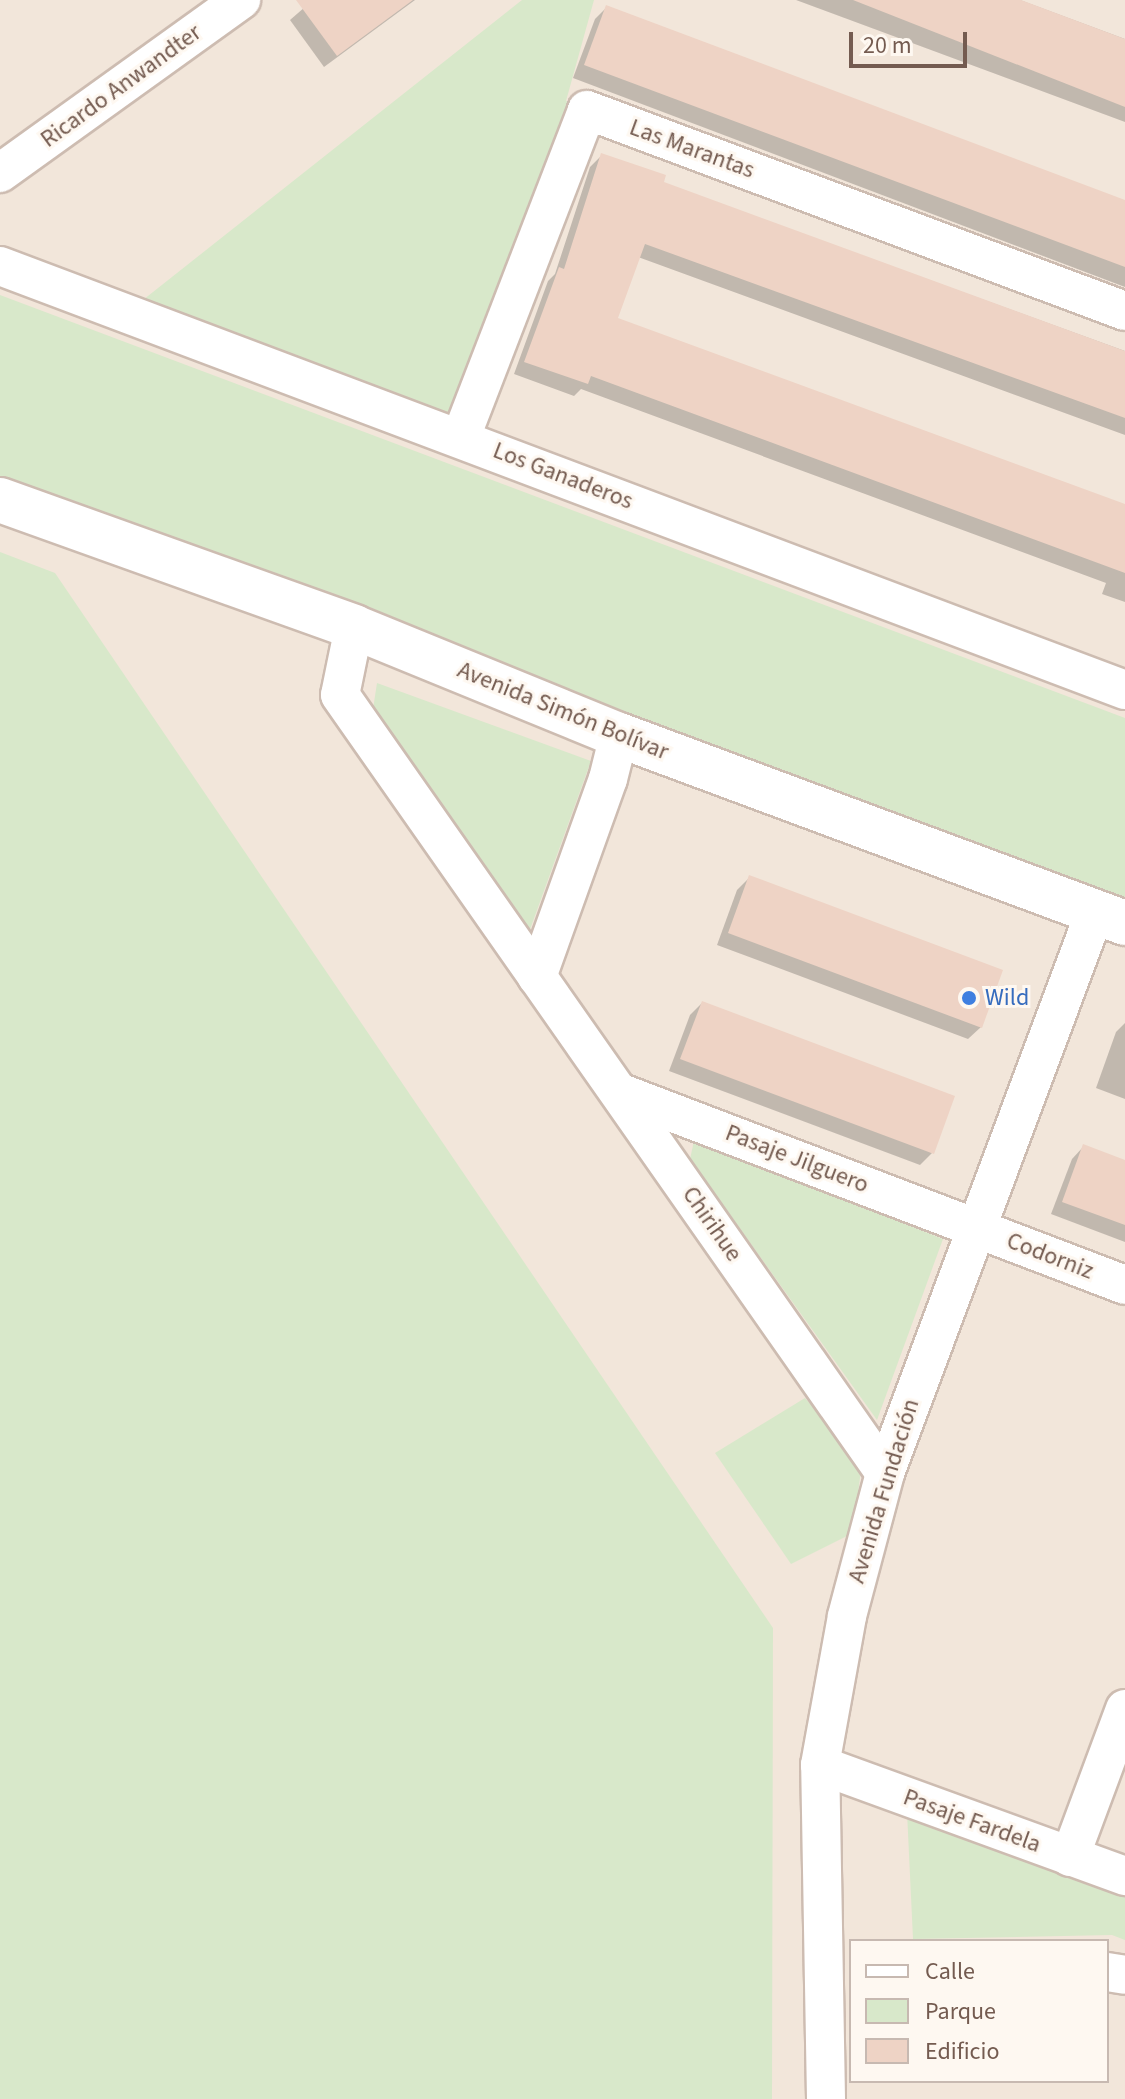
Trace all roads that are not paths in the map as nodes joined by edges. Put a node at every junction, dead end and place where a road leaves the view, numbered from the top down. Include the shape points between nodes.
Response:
1 (241, 0) edge
2 (0, 173) edge
3 (0, 266) edge
4 (1125, 311) edge
5 (461, 437) junction
6 (0, 500) edge
7 (354, 627) junction
8 (1125, 690) edge
9 (619, 735) junction
10 (1110, 918) edge
11 (537, 977) junction
12 (621, 1093) junction
13 (974, 1226) junction
14 (1125, 1285) edge
15 (885, 1473) junction
16 (1125, 1709) edge
17 (820, 1765) junction
18 (1070, 1857) junction
19 (1125, 1876) edge
20 (839, 1972) edge
21 (826, 2099) edge

1 - 2 street, Ricardo Anwandter
3 - 5 street, Los Ganaderos
4 - 5 street, Las Marantas via 587,110
5 - 8 street, Los Ganaderos
6 - 7 street, Avenida Simón Bolívar
7 - 9 street, Avenida Simón Bolívar
7 - 11 street, Chirihue via 340,695
9 - 10 street, Avenida Simón Bolívar
9 - 11 street
10 - 13 street, Avenida Fundación
11 - 12 street, Chirihue
12 - 13 street, Pasaje Jilguero
12 - 15 street, Chirihue
13 - 14 street, Codorniz
13 - 15 street, Avenida Fundación
15 - 17 street, Avenida Fundación via 847,1616
16 - 18 street
17 - 18 street, Pasaje Fardela
17 - 20 street, Avenida Fundación
18 - 19 street, Pasaje Fardela
20 - 21 street, Avenida Fundación

